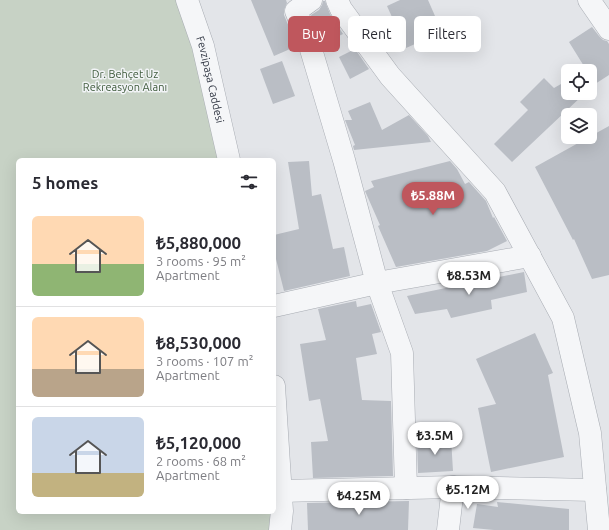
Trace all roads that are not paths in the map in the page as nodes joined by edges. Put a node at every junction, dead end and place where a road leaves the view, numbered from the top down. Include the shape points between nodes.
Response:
1 (187, 0) edge
2 (311, 0) edge
3 (337, 0) edge
4 (589, 0) edge
5 (609, 29) edge
6 (229, 158) edge
7 (530, 256) junction
8 (377, 283) junction
9 (276, 306) edge
10 (276, 421) edge
11 (453, 487) junction
12 (406, 488) junction
13 (595, 490) junction
14 (280, 491) junction
15 (280, 530) edge
16 (448, 530) edge
17 (599, 530) edge

1 - 6 street, Fevzipaşa Caddesi via 203,46
2 - 8 street via 296,11 310,46 344,160
3 - 7 street via 390,76 496,192
4 - 5 street
7 - 8 street
7 - 13 street via 563,318 590,433
8 - 9 street
8 - 12 street via 402,353
10 - 14 street
11 - 12 street
11 - 13 street
11 - 16 street
12 - 14 street
13 - 17 street
14 - 15 street

